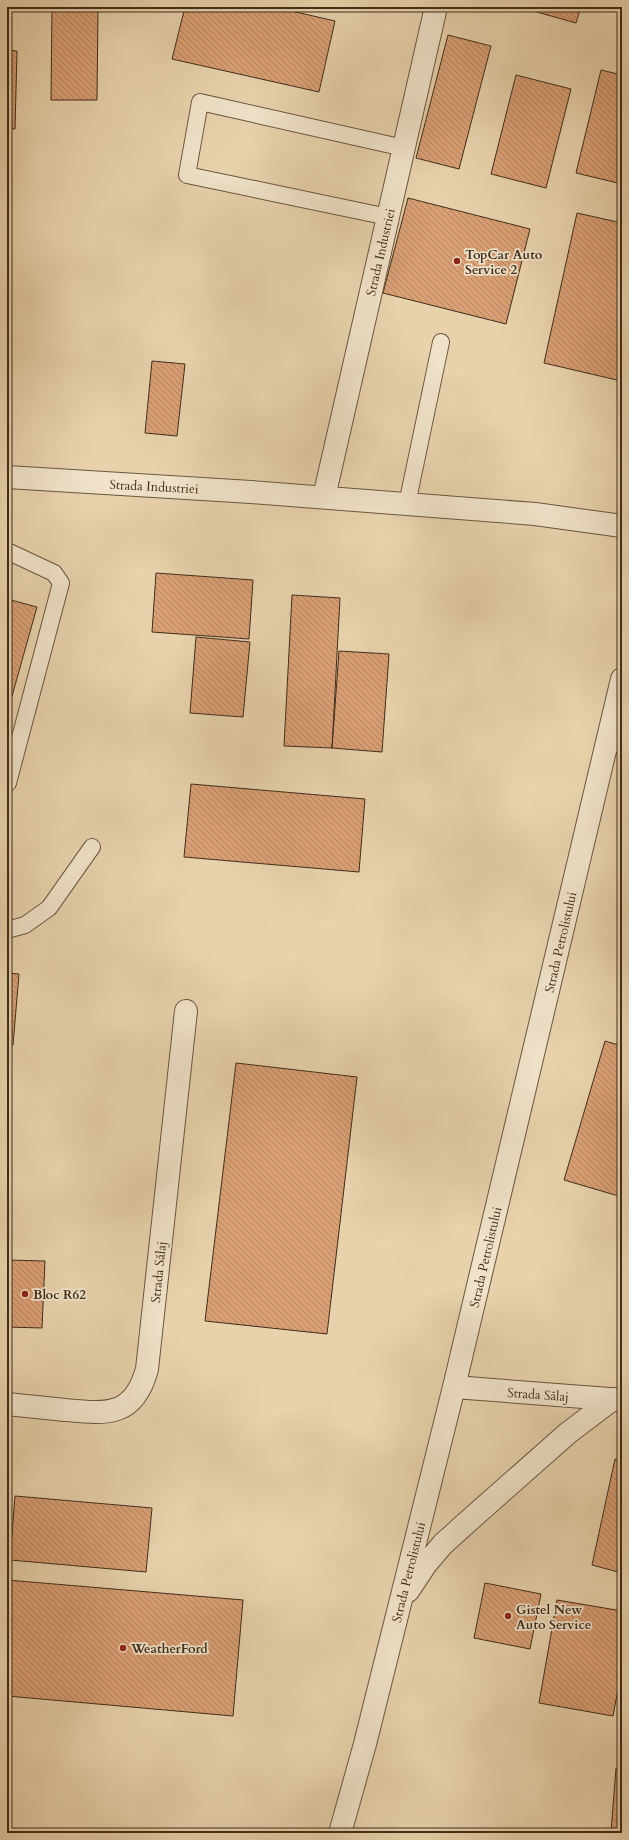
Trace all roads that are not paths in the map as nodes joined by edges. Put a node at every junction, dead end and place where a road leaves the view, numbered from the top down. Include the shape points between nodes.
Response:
1 (436, 7) edge
2 (404, 148) junction
3 (388, 217) junction
4 (441, 342) dead end
5 (7, 477) edge
6 (324, 497) junction
7 (407, 504) junction
8 (622, 526) edge
9 (7, 551) edge
10 (622, 679) edge
11 (615, 741) edge
12 (8, 783) edge
13 (92, 847) dead end
14 (7, 930) edge
15 (186, 1012) dead end
16 (454, 1387) junction
17 (617, 1400) edge
18 (7, 1404) edge
19 (400, 1602) junction
20 (340, 1833) edge

1 - 2 street, Strada Industriei
2 - 3 street, Strada Industriei
2 - 3 lane via 200,102 187,175
3 - 6 street, Strada Industriei
4 - 7 lane
5 - 6 street, Strada Industriei
6 - 7 street, Strada Industriei
7 - 8 street, Strada Industriei via 535,514
9 - 12 lane via 54,573 61,583
10 - 11 street, Strada Petrolistului
11 - 16 street, Strada Petrolistului
13 - 14 lane via 50,908 25,925
15 - 18 street, Strada Sălaj via 147,1369 142,1386 134,1398 118,1409 99,1413
16 - 17 street, Strada Sălaj
16 - 19 street, Strada Petrolistului
17 - 19 street via 568,1434 443,1544
19 - 20 street, Strada Petrolistului

